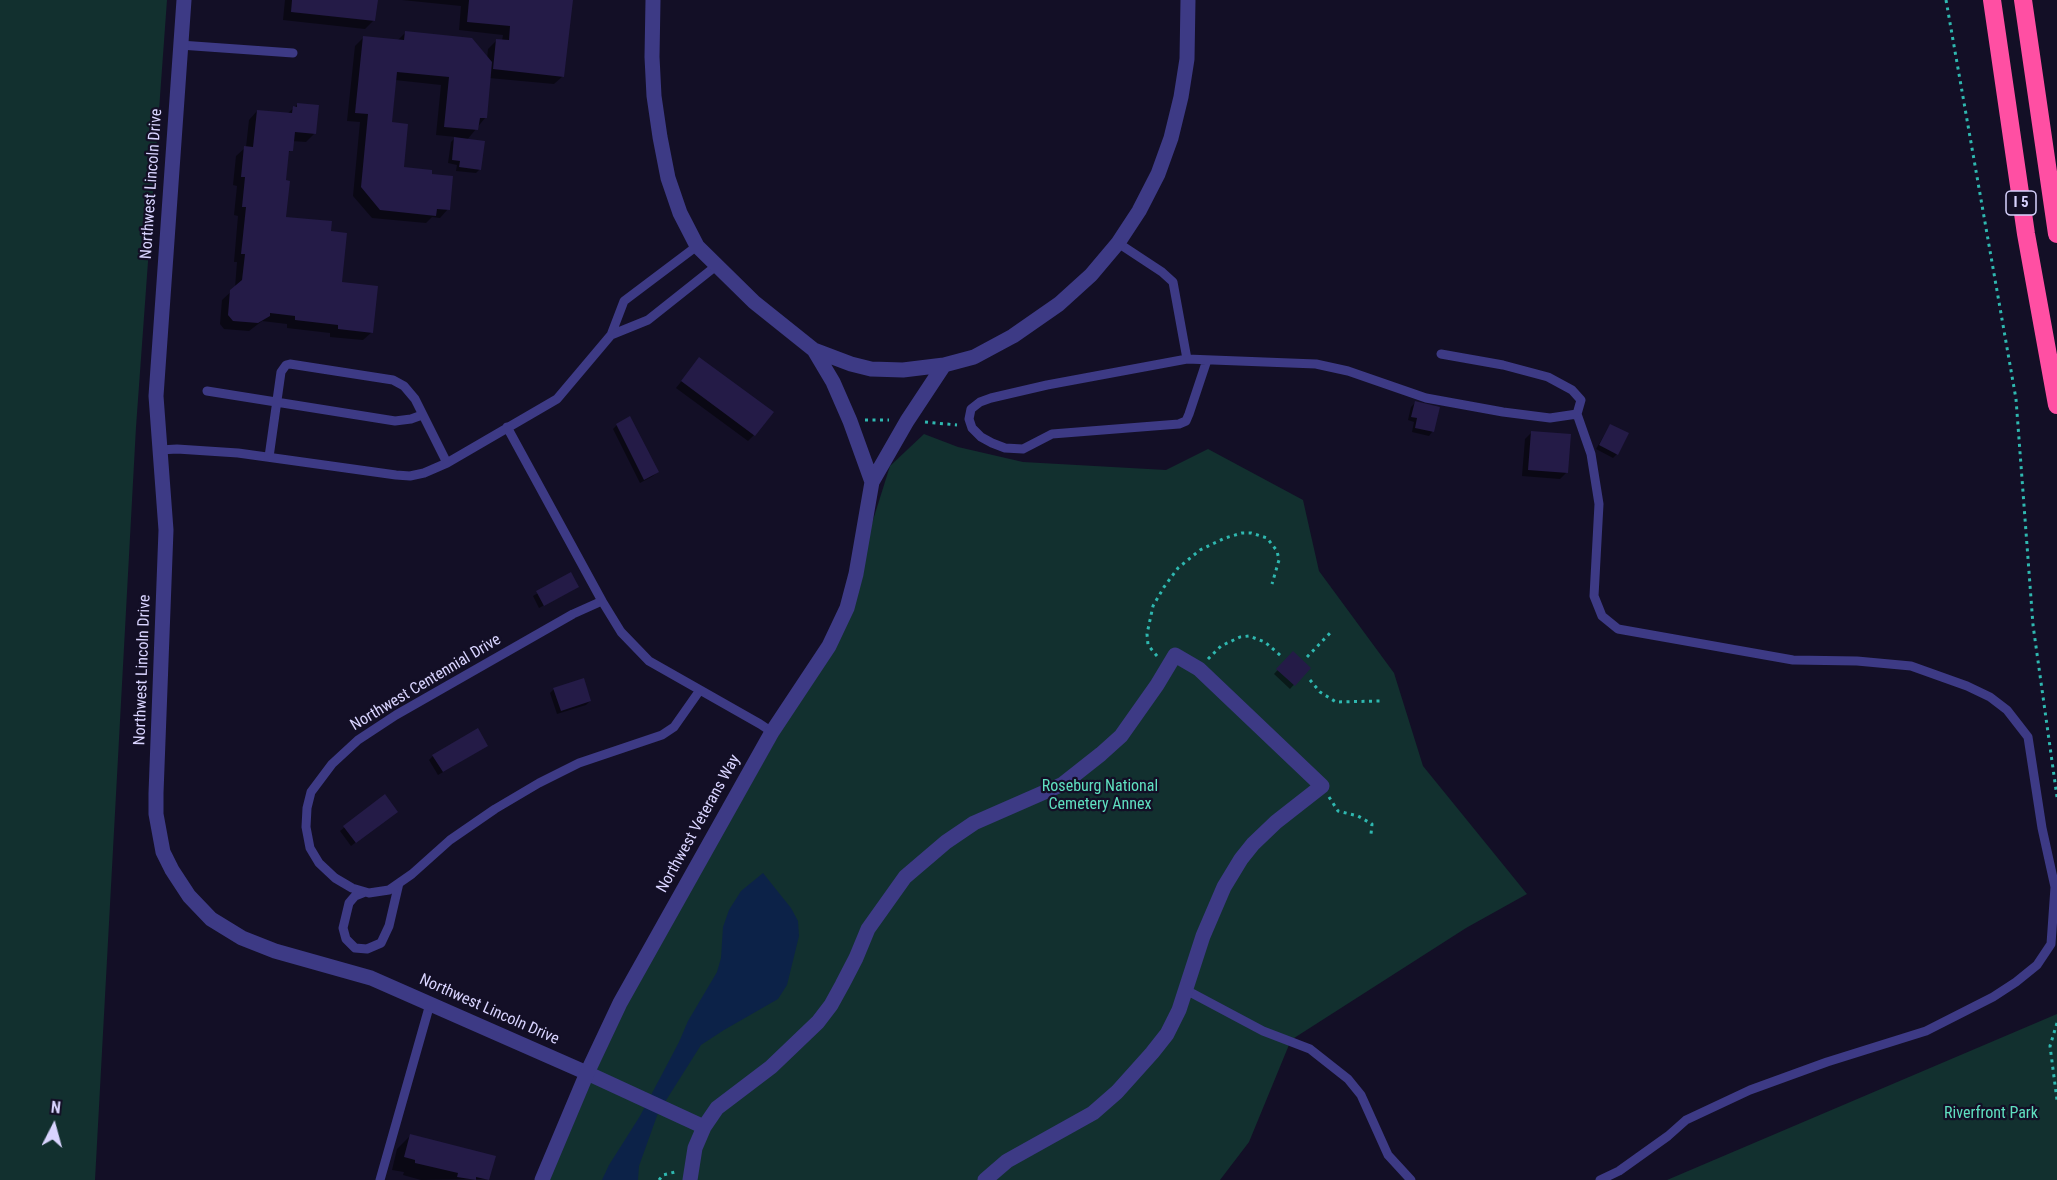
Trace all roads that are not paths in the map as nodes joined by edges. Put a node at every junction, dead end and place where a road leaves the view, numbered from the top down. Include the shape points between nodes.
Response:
1 (184, 0) edge
2 (653, 0) edge
3 (1188, 0) edge
4 (1992, 0) edge
5 (2022, 0) edge
6 (180, 45) junction
7 (293, 53) dead end
8 (2057, 234) edge
9 (1118, 243) junction
10 (697, 246) junction
11 (716, 266) junction
12 (611, 335) junction
13 (814, 350) junction
14 (1441, 354) dead end
15 (1187, 360) junction
16 (1207, 360) junction
17 (944, 365) junction
18 (207, 391) dead end
19 (277, 402) junction
20 (2057, 405) edge
21 (422, 414) junction
22 (1577, 414) junction
23 (507, 427) junction
24 (160, 450) junction
25 (269, 457) junction
26 (447, 463) junction
27 (872, 482) junction
28 (602, 601) junction
29 (700, 690) junction
30 (772, 732) junction
31 (399, 883) junction
32 (365, 892) junction
33 (1186, 990) junction
34 (430, 1004) junction
35 (587, 1072) junction
36 (704, 1127) junction
37 (380, 1180) edge
38 (542, 1180) edge
39 (690, 1180) edge
40 (985, 1180) edge
41 (1411, 1180) edge
42 (1600, 1180) edge

1 - 6 street, Northwest Lincoln Drive
2 - 10 street via 652,67 660,137 668,178
3 - 9 street via 1186,59 1171,138 1144,202
4 - 20 highway, I 5 via 2025,234
5 - 8 highway, I 5
6 - 7 lane
6 - 24 street, Northwest Lincoln Drive via 156,396
9 - 15 lane via 1173,282
9 - 17 street via 1059,304 974,357
10 - 11 street
10 - 12 lane via 624,301
11 - 12 lane via 648,320
11 - 13 street
12 - 23 lane via 557,399
13 - 17 street via 871,369
13 - 27 street via 842,401
14 - 22 lane via 1548,377 1572,390 1581,400
15 - 16 lane
15 - 16 lane via 992,398 971,410 971,426 992,443 1023,449 1052,434 1179,424 1186,421
16 - 22 lane via 1316,364 1426,398 1550,418
17 - 27 street, Northwest Veterans Way
18 - 19 lane
19 - 21 lane via 395,421
19 - 21 lane via 283,368 295,364 393,380 404,386
19 - 25 lane
21 - 26 lane
22 - 42 lane via 1591,454 1599,504 1594,596 1602,616 1618,629 1793,660 1911,666 1990,698 2007,710 2028,737 2055,887 2051,944 2037,965 1993,998 1926,1031 1750,1089 1686,1120 1619,1171
23 - 26 lane
23 - 28 lane
24 - 25 lane via 207,450
24 - 34 street, Northwest Lincoln Drive via 166,557 156,814 163,852 189,896 211,919 242,938 371,978
25 - 26 lane via 410,476
27 - 30 street, Northwest Veterans Way via 847,608 829,646
28 - 29 lane via 621,632 649,661
28 - 32 lane, Northwest Centennial Drive via 396,715 358,740 332,764 311,792 306,827 310,848 335,878
29 - 30 lane
29 - 31 lane via 674,727 662,735 579,763 539,783 450,840
30 - 35 street, Northwest Veterans Way via 620,1003
31 - 32 lane via 389,890
31 - 32 lane via 381,943 367,949 355,948 346,939 343,928 350,903
33 - 36 street via 1203,936 1241,859 1270,828 1322,786 1199,669 1175,655 1121,736 1101,754 1063,784 974,823 904,877 868,929 842,985 818,1022 771,1067 717,1108
33 - 40 street via 1167,1034 1118,1092 1093,1113 1007,1161
33 - 41 lane via 1263,1031 1310,1049 1348,1079 1361,1095 1388,1155
34 - 35 street, Northwest Lincoln Drive
34 - 37 lane
35 - 36 street, Northwest Lincoln Drive
35 - 38 street, Northwest Veterans Way
36 - 39 street via 695,1148

